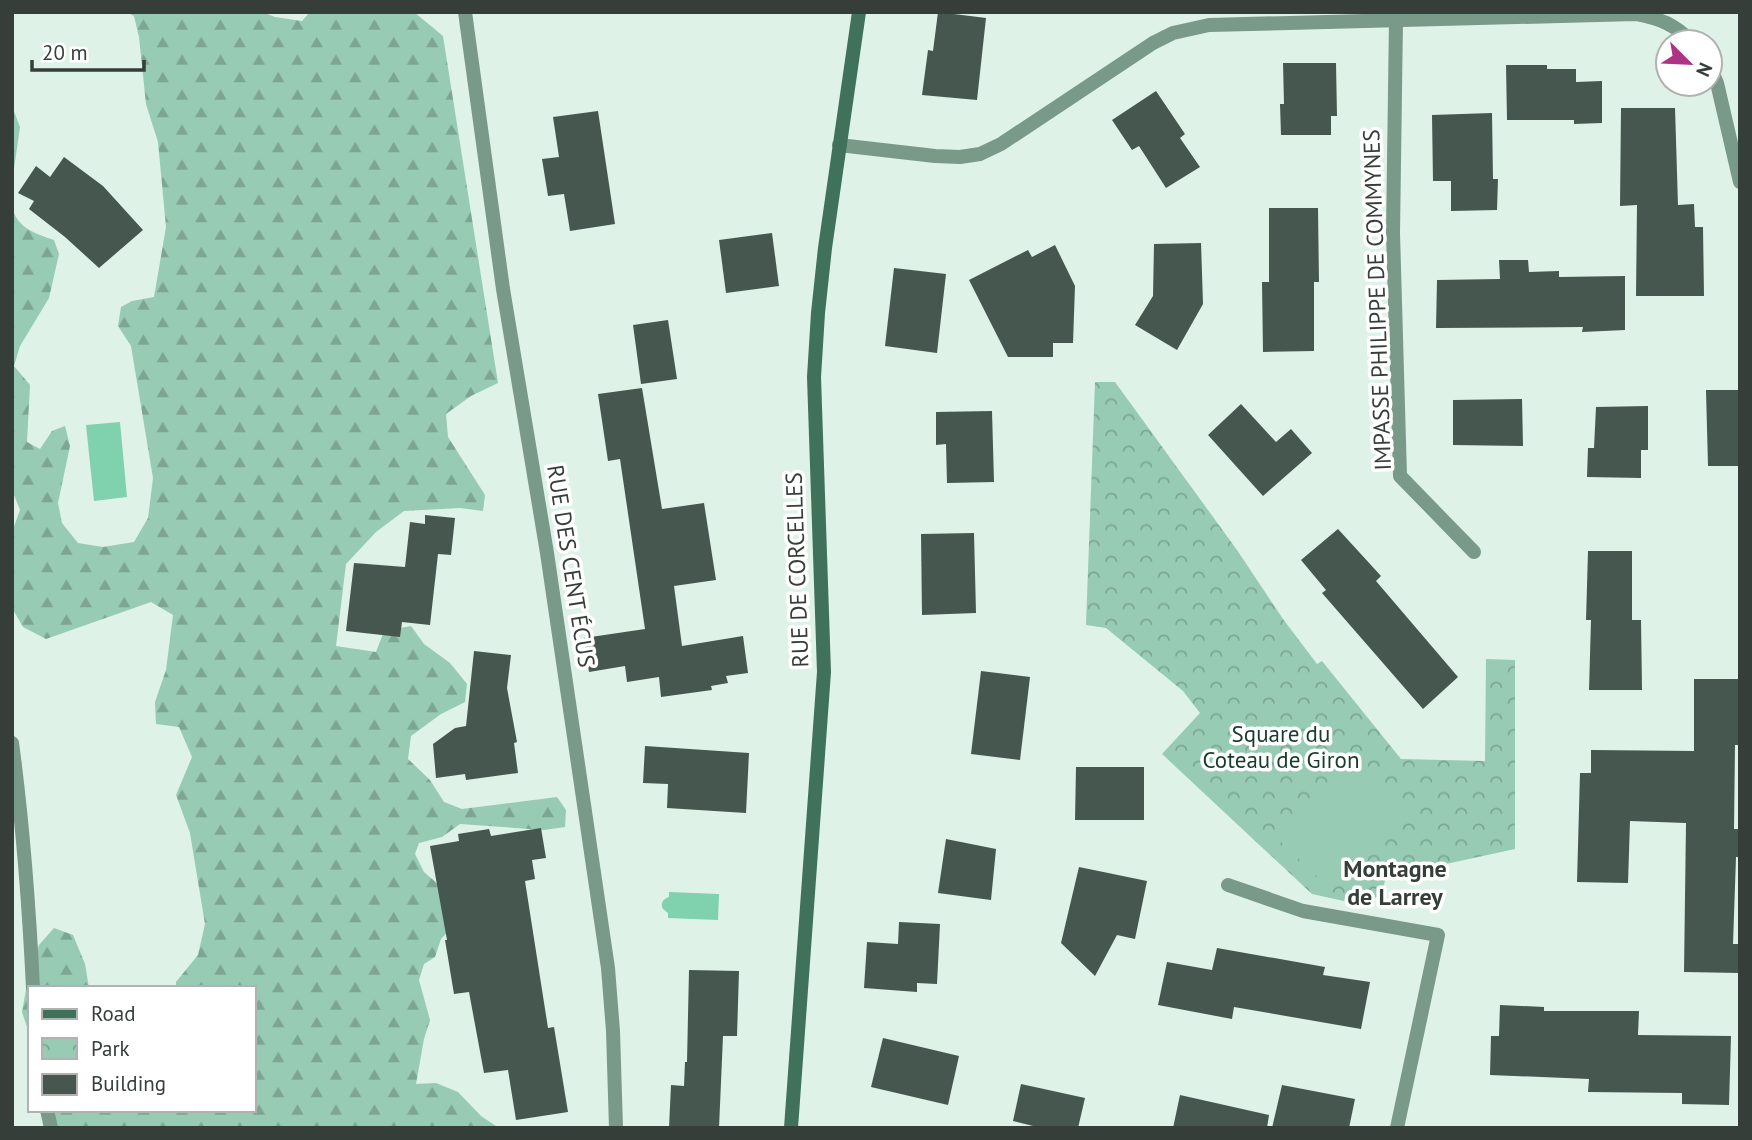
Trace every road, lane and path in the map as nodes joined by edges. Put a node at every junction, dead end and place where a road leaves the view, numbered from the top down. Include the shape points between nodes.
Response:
1 (465, 12) edge
2 (859, 12) edge
3 (1396, 19) junction
4 (1677, 28) edge
5 (1720, 98) edge
6 (839, 145) junction
7 (1740, 182) edge
8 (1474, 552) dead end
9 (12, 743) edge
10 (1228, 885) dead end
11 (33, 986) edge
12 (616, 1128) edge
13 (791, 1128) edge
14 (1397, 1128) edge

1 - 12 street, RUE DES CENT ÉCUS via 608,968
2 - 6 main road, RUE DE CORCELLES
3 - 4 street via 1636,14
3 - 6 street via 1209,25 1174,33 981,154 935,156
3 - 8 street, IMPASSE PHILIPPE DE COMMYNES via 1393,233 1399,476
5 - 7 street
6 - 13 main road, RUE DE CORCELLES via 814,377 824,672
9 - 11 street
10 - 14 street via 1303,911 1438,935

